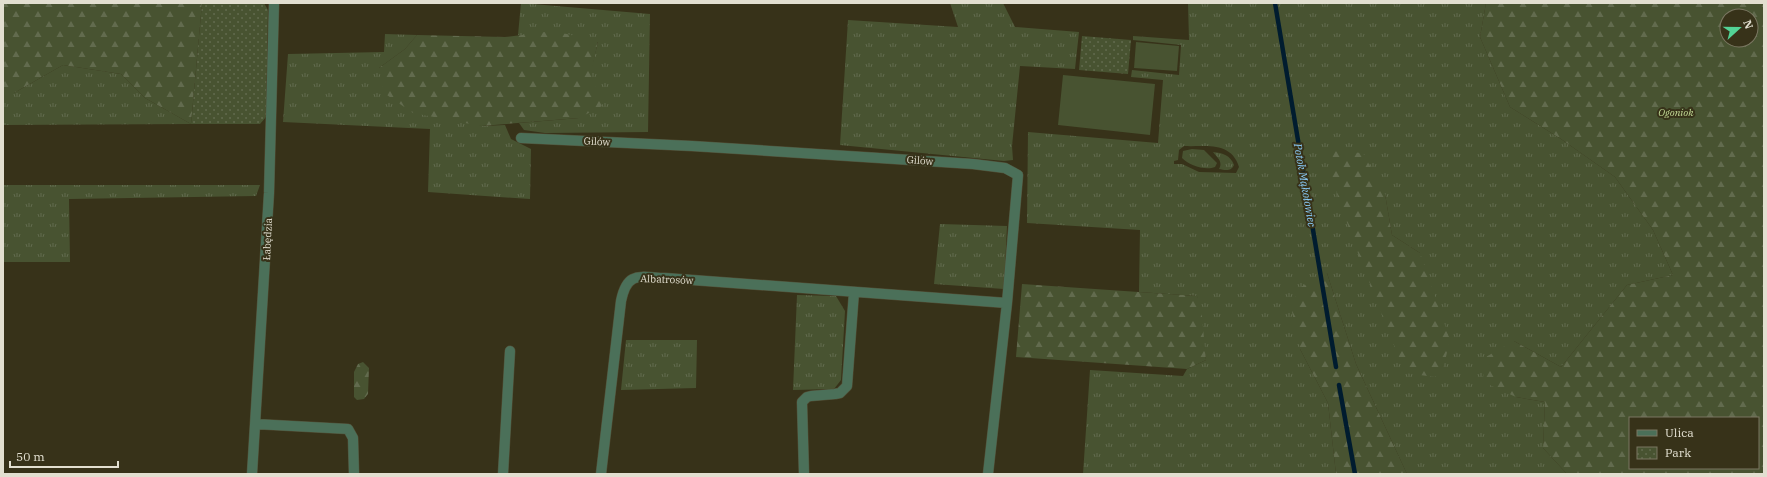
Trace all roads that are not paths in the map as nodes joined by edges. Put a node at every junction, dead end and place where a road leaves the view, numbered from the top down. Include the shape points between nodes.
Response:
1 (274, 3) edge
2 (521, 138) dead end
3 (854, 292) junction
4 (1007, 303) junction
5 (510, 351) dead end
6 (255, 424) junction
7 (252, 474) edge
8 (354, 474) edge
9 (503, 474) edge
10 (601, 474) edge
11 (804, 474) edge
12 (988, 474) edge

1 - 6 street, Łabędzia via 269,200
2 - 4 street, Gilów via 692,146 1005,168 1018,175
3 - 4 street, Albatrosów
3 - 10 street, Albatrosów via 665,278 639,277 629,280 624,287 621,301
3 - 11 street via 847,386 840,393 807,397 802,402
4 - 12 street, Gilów
5 - 9 street
6 - 7 street, Łabędzia
6 - 8 street via 348,429 353,438

